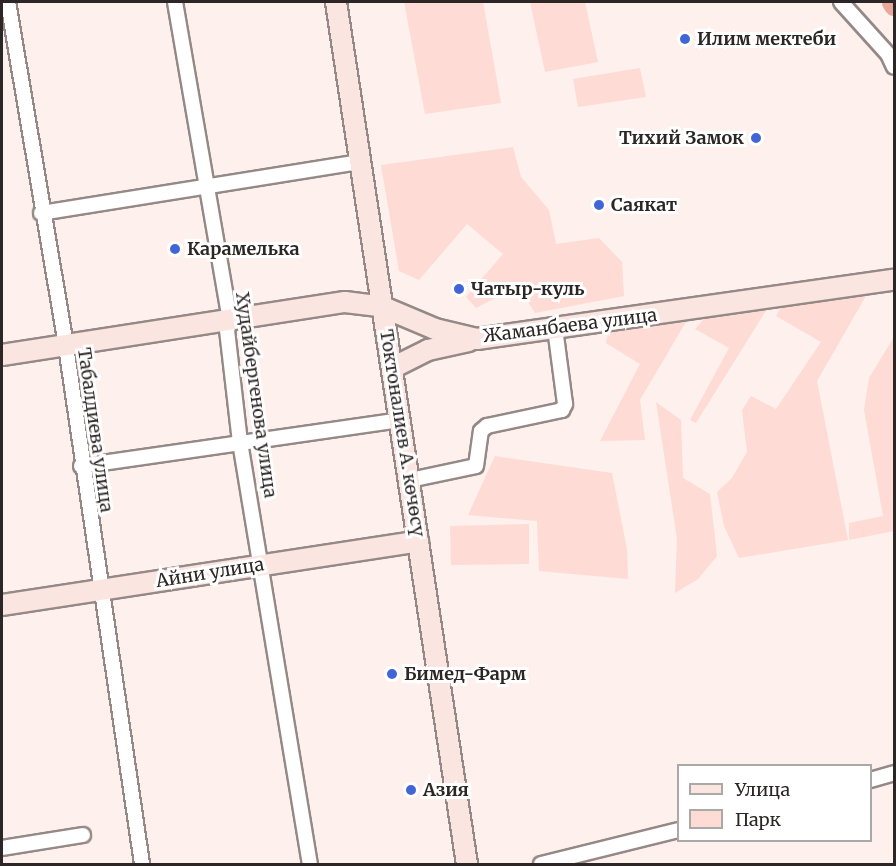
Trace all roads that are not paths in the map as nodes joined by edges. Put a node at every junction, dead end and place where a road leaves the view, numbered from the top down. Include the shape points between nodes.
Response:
1 (9, 2) edge
2 (175, 2) edge
3 (336, 2) edge
4 (841, 2) edge
5 (894, 67) edge
6 (361, 162) junction
7 (205, 188) junction
8 (41, 213) junction
9 (894, 280) edge
10 (383, 307) junction
11 (230, 321) junction
12 (555, 328) junction
13 (477, 339) junction
14 (66, 346) junction
15 (2, 355) edge
16 (392, 368) junction
17 (400, 420) junction
18 (240, 441) junction
19 (81, 466) junction
20 (410, 480) junction
21 (418, 541) junction
22 (263, 565) junction
23 (99, 590) junction
24 (2, 605) edge
25 (894, 773) edge
26 (872, 779) edge
27 (677, 830) edge
28 (83, 835) dead end
29 (2, 848) edge
30 (142, 864) edge
31 (310, 864) edge
32 (467, 864) edge
33 (541, 864) edge

1 - 8 street, Табалдиева улица
2 - 7 street, Худайбергенова улица
3 - 6 street, Токтоналиев А. көчөсү
4 - 5 street via 888,54
6 - 7 street
6 - 10 street, Токтоналиев А. көчөсү
7 - 8 street
7 - 11 street, Худайбергенова улица
8 - 14 street, Табалдиева улица
9 - 12 street, Жаманбаева улица
10 - 11 street, Жаманбаева улица via 345,302
10 - 13 street, Жаманбаева улица via 435,329
10 - 16 street, Токтоналиев А. көчөсү
11 - 14 street, Жаманбаева улица
11 - 18 street, Худайбергенова улица via 227,332
12 - 13 street, Жаманбаева улица
12 - 20 street via 565,404 562,410 487,426 481,431 476,466
13 - 16 street via 428,350
14 - 15 street, Жаманбаева улица
14 - 19 street, Табалдиева улица
16 - 17 street, Токтоналиев А. көчөсү
17 - 18 street
17 - 20 street, Токтоналиев А. көчөсү
18 - 19 street
18 - 22 street, Худайбергенова улица
19 - 23 street, Табалдиева улица
20 - 21 street, Токтоналиев А. көчөсү
21 - 22 street, Айни улица
21 - 32 street, Токтоналиев А. көчөсү
22 - 23 street, Айни улица
22 - 31 street, Худайбергенова улица
23 - 24 street, Айни улица
23 - 30 street, Табалдиева улица
25 - 26 street
27 - 33 street
28 - 29 street

